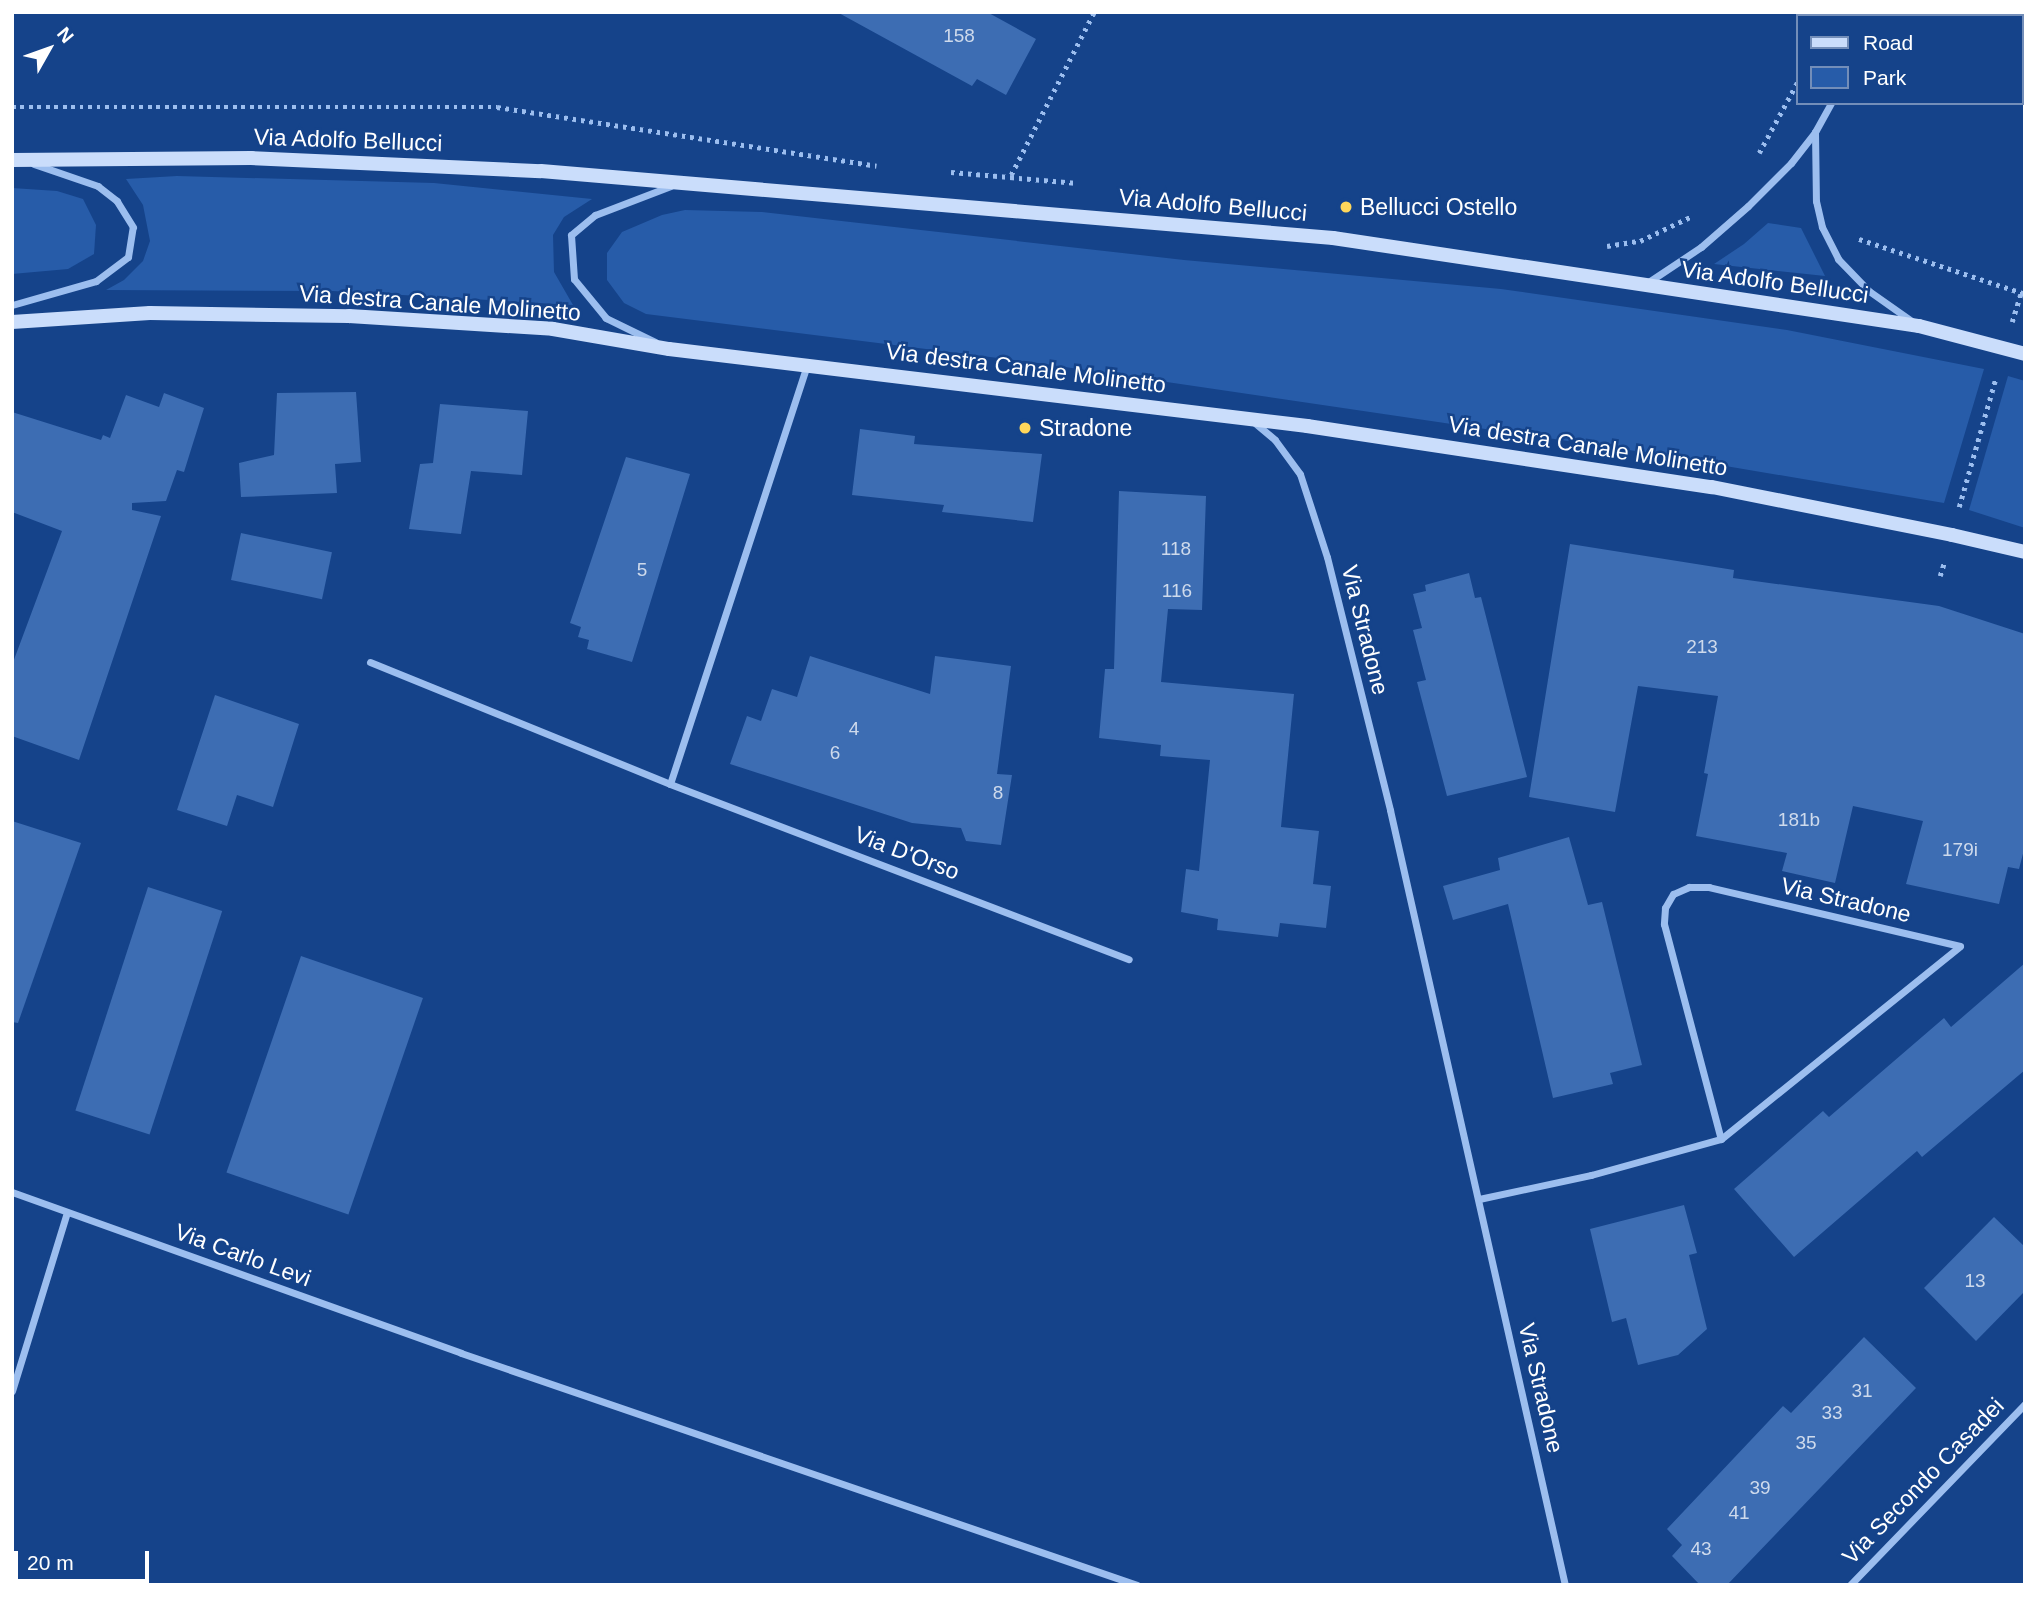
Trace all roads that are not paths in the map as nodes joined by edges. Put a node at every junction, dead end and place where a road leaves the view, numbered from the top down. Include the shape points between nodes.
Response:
1 (1830, 105) edge
2 (1815, 132) junction
3 (17, 160) edge
4 (681, 182) junction
5 (1643, 285) junction
6 (12, 304) edge
7 (12, 321) edge
8 (1919, 326) junction
9 (669, 349) junction
10 (2025, 354) edge
11 (807, 365) junction
12 (1249, 418) junction
13 (2025, 552) edge
14 (370, 662) dead end
15 (670, 784) junction
16 (1129, 958) dead end
17 (1721, 1139) junction
18 (12, 1192) edge
19 (1479, 1199) junction
20 (67, 1212) junction
21 (12, 1391) edge
22 (2025, 1404) edge
23 (1137, 1585) edge
24 (1565, 1585) edge
25 (1850, 1585) edge

1 - 2 street
2 - 5 street via 1748,206 1700,247
2 - 8 street via 1816,201 1838,259 1869,291
3 - 4 street, Via Adolfo Bellucci via 251,158
3 - 6 street via 98,186 117,201 132,227 128,257 96,281
4 - 5 street, Via Adolfo Bellucci via 1333,238
4 - 9 street, Via Adolfo Bellucci via 595,215 571,235 574,279 606,318
5 - 8 street, Via Adolfo Bellucci
7 - 9 street, Via destra Canale Molinetto via 150,313 349,316 553,329
8 - 10 street, Via Adolfo Bellucci
9 - 11 street, Via destra Canale Molinetto
11 - 12 street, Via destra Canale Molinetto
11 - 15 street
12 - 13 street, Via destra Canale Molinetto via 1712,488
12 - 19 street, Via Stradone via 1289,457 1309,493 1390,810
14 - 15 street, Via D'Orso
15 - 16 street, Via D'Orso
17 - 17 street, Via Stradone via 1829,1052 1960,946 1709,887 1689,887 1674,894 1665,908 1664,924
17 - 19 street, Via Stradone via 1591,1175
18 - 20 street, Via Carlo Levi
19 - 24 street, Via Stradone
20 - 21 street
20 - 23 street, Via Carlo Levi
22 - 25 street, Via Secondo Casadei

